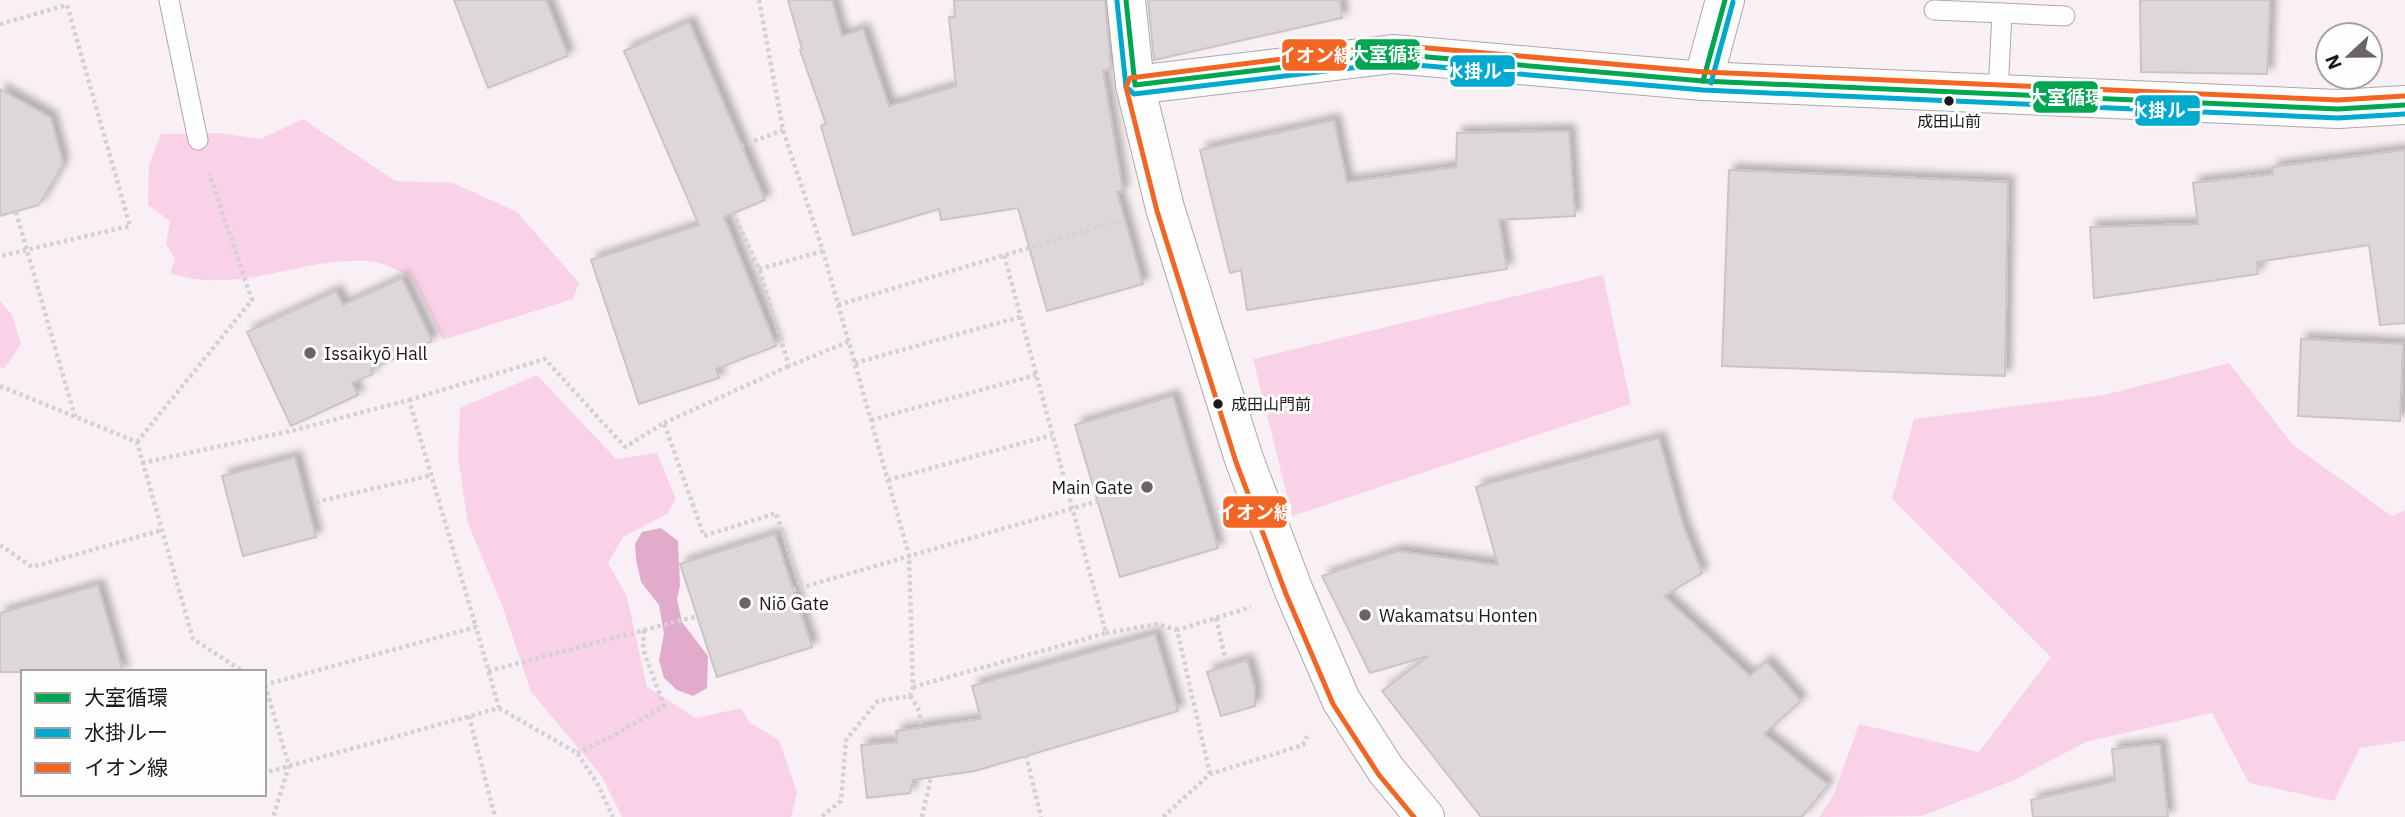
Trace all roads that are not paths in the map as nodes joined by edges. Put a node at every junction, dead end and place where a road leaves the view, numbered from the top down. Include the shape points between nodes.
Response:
1 (169, 0) edge
2 (1126, 0) edge
3 (1725, 0) edge
4 (1934, 10) dead end
5 (2002, 13) junction
6 (2066, 16) dead end
7 (1703, 81) junction
8 (1135, 85) junction
9 (1998, 93) junction
10 (2405, 105) edge
11 (198, 140) road end
12 (1424, 817) edge

1 - 11 lane
2 - 8 street
3 - 7 street
4 - 5 lane
5 - 6 lane
5 - 9 lane
7 - 8 street via 1393,54
7 - 9 street
8 - 12 street via 1165,208 1244,459 1294,591 1340,700
9 - 10 street via 2338,109

